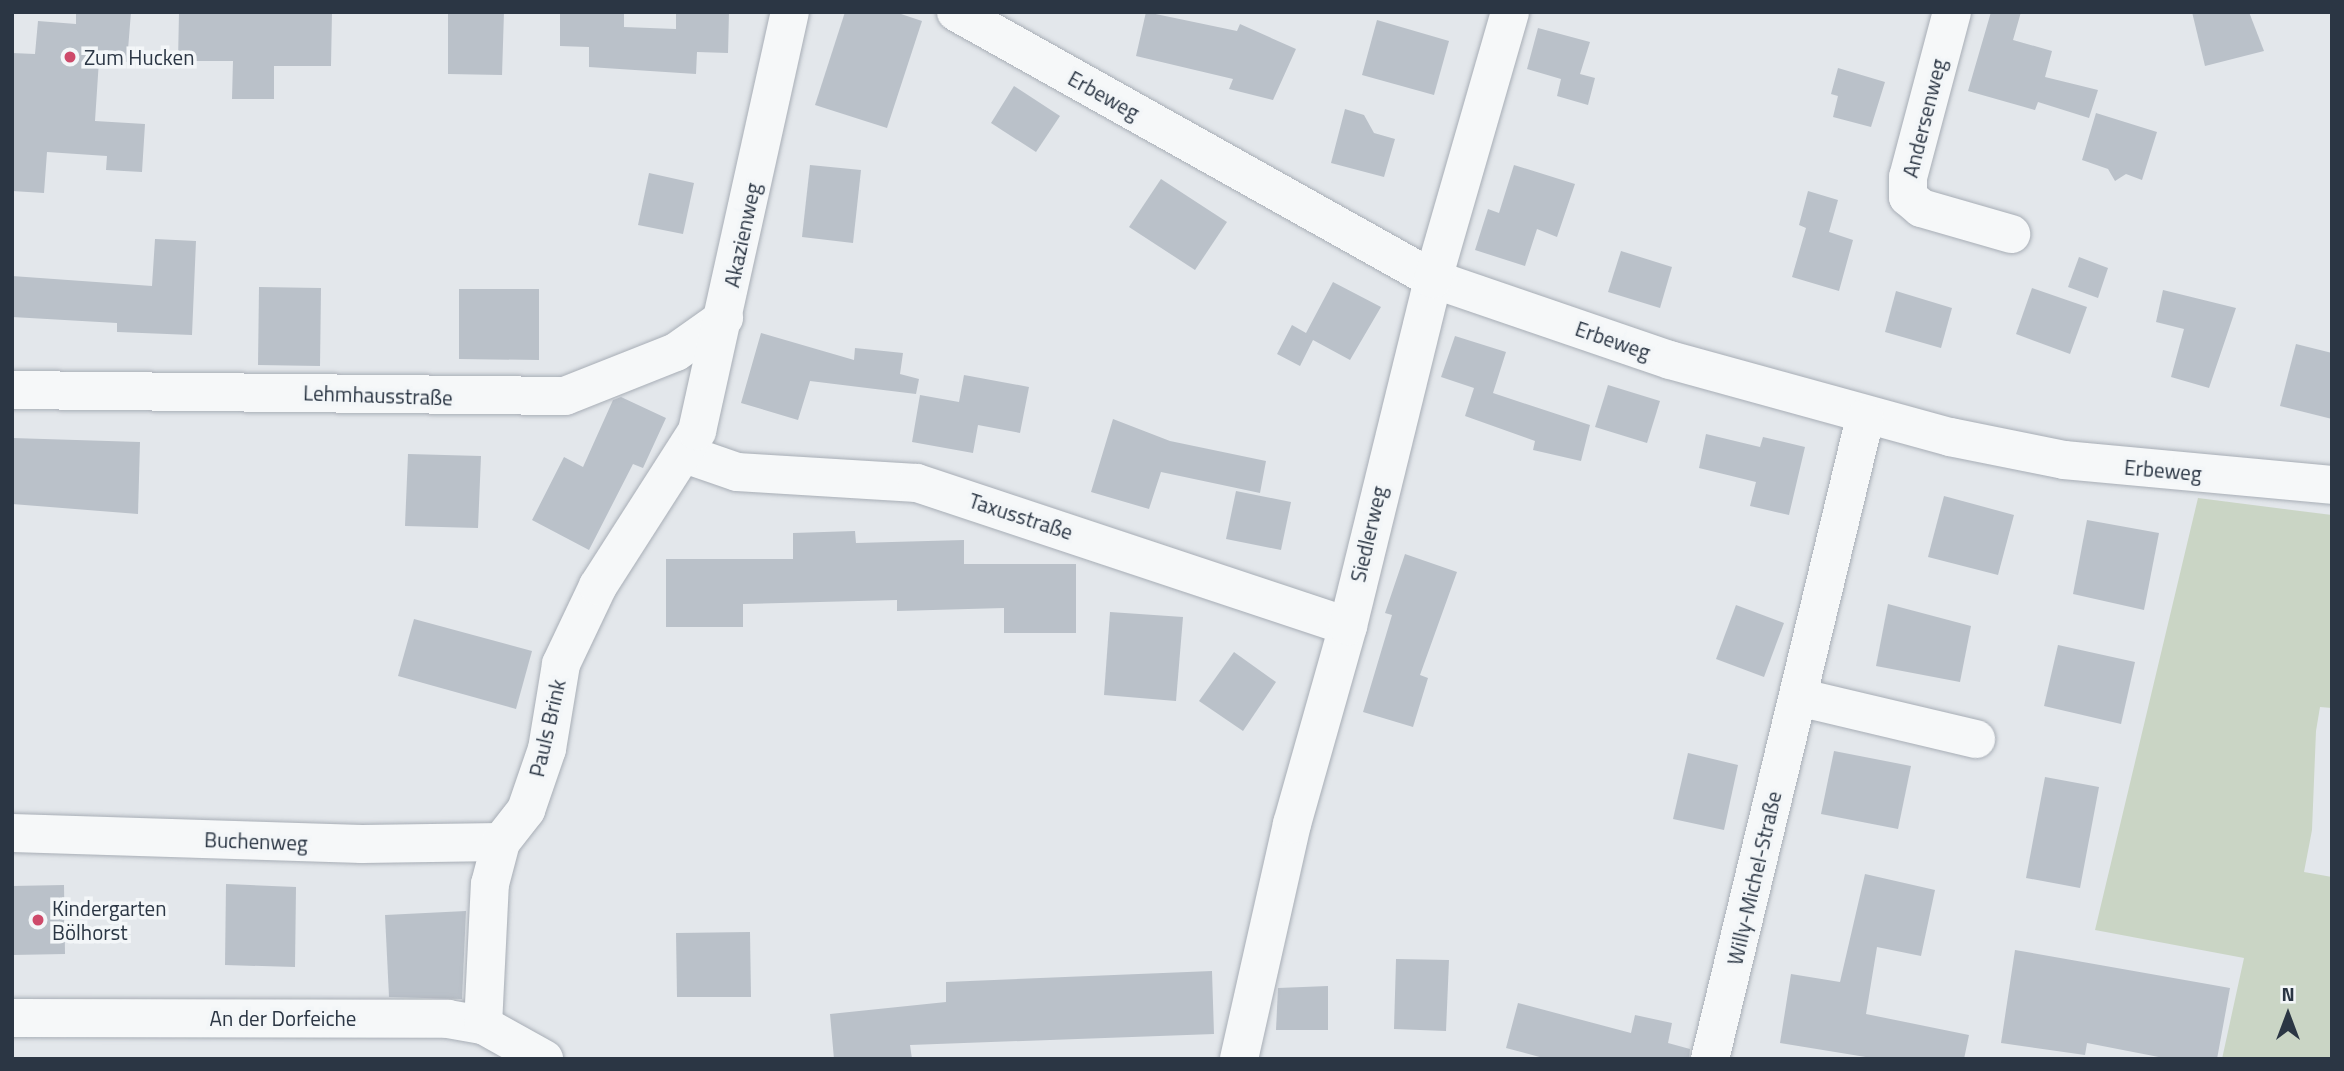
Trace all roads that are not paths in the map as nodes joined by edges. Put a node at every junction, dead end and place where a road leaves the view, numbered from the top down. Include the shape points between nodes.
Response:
1 (790, 12) edge
2 (956, 12) edge
3 (1510, 12) edge
4 (1952, 12) edge
5 (2011, 234) dead end
6 (1433, 279) junction
7 (724, 318) junction
8 (12, 390) edge
9 (1865, 418) junction
10 (685, 454) junction
11 (2332, 485) edge
12 (1348, 626) junction
13 (1798, 696) junction
14 (1976, 739) dead end
15 (12, 833) edge
16 (501, 842) junction
17 (12, 1018) edge
18 (483, 1025) junction
19 (544, 1059) edge
20 (1239, 1059) edge
21 (1710, 1059) edge

1 - 7 street, Akazienweg
2 - 6 street, Erbeweg
3 - 6 street, Siedlerweg
4 - 5 street, Andersenweg via 1908,177 1908,197 1921,208
6 - 9 street, Erbeweg via 1670,360
6 - 12 street, Siedlerweg
7 - 8 street, Lehmhausstraße via 676,352 565,396
7 - 10 street, Akazienweg via 697,432
9 - 11 street, Erbeweg via 2064,460
9 - 13 street, Willy-Michel-Straße
10 - 12 street, Taxusstraße via 737,472 918,483
10 - 16 street, Pauls Brink via 593,597 561,664 547,748 526,810
12 - 20 street, Siedlerweg via 1292,824
13 - 14 street
13 - 21 street, Willy-Michel-Straße
15 - 16 street, Buchenweg via 362,844
16 - 18 street, Pauls Brink via 490,884
17 - 18 street, An der Dorfeiche via 448,1019
18 - 19 street, An der Dorfeiche

